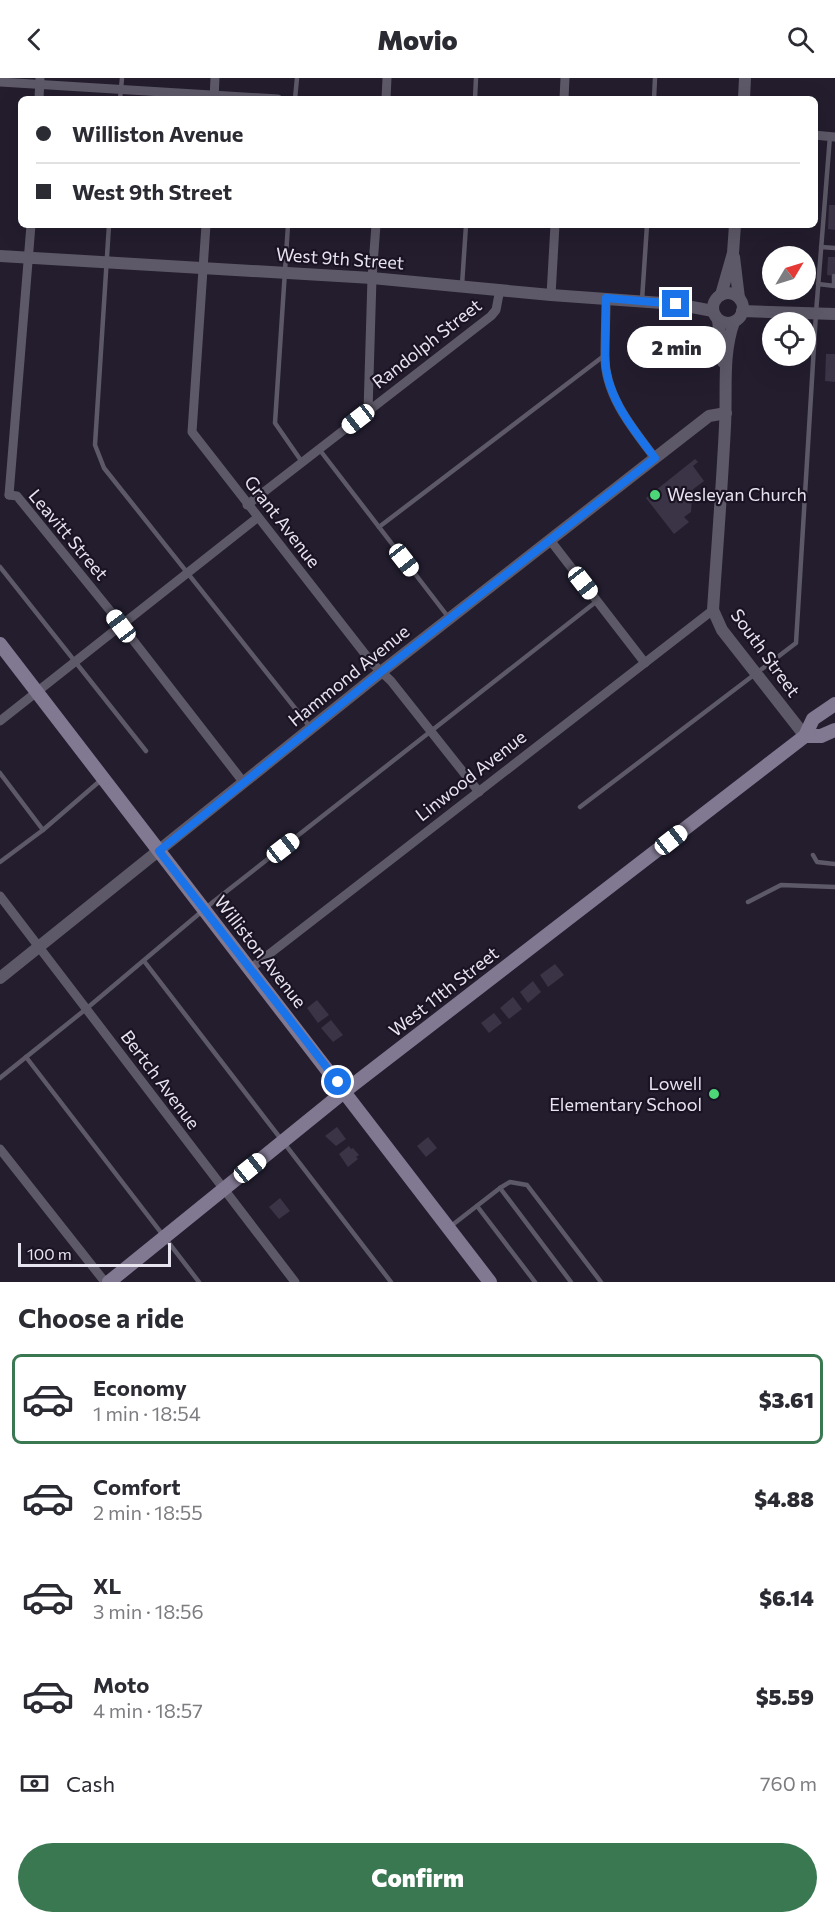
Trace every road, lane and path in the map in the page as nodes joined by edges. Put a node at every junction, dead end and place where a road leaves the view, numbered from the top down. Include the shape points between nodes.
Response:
1 (122, 78) edge
2 (215, 78) edge
3 (297, 78) edge
4 (387, 78) edge
5 (476, 78) edge
6 (565, 78) edge
7 (655, 78) edge
8 (745, 78) edge
9 (40, 81) edge
10 (0, 82) edge
11 (121, 94) edge
12 (39, 96) edge
13 (168, 96) edge
14 (214, 96) edge
15 (295, 96) edge
16 (386, 96) edge
17 (475, 96) edge
18 (564, 96) edge
19 (654, 96) edge
20 (744, 96) edge
21 (832, 137) edge
22 (826, 181) junction
23 (835, 181) edge
24 (31, 228) edge
25 (109, 228) edge
26 (206, 228) edge
27 (288, 228) edge
28 (376, 228) edge
29 (466, 228) edge
30 (555, 228) edge
31 (646, 228) edge
32 (735, 228) edge
33 (821, 247) junction
34 (835, 248) edge
35 (733, 253) junction
36 (0, 256) edge
37 (29, 258) junction
38 (106, 263) junction
39 (203, 269) junction
40 (286, 273) junction
41 (834, 276) edge
42 (372, 278) junction
43 (818, 284) junction
44 (462, 286) junction
45 (834, 286) edge
46 (501, 290) junction
47 (551, 295) junction
48 (719, 296) junction
49 (606, 298) junction
50 (739, 298) junction
51 (642, 301) junction
52 (676, 304) junction
53 (742, 312) junction
54 (762, 312) edge
55 (816, 313) joint
56 (835, 314) edge
57 (715, 315) junction
58 (734, 322) junction
59 (605, 355) junction
60 (814, 366) edge
61 (725, 369) junction
62 (368, 411) junction
63 (726, 413) junction
64 (319, 449) junction
65 (655, 458) junction
66 (302, 462) junction
67 (9, 495) junction
68 (0, 501) edge
69 (248, 505) junction
70 (257, 518) junction
71 (379, 527) junction
72 (550, 540) junction
73 (0, 567) edge
74 (186, 574) junction
75 (597, 601) junction
76 (713, 610) junction
77 (449, 619) junction
78 (121, 626) junction
79 (0, 644) edge
80 (75, 662) junction
81 (645, 663) junction
82 (381, 672) junction
83 (756, 673) junction
84 (37, 692) junction
85 (835, 704) edge
86 (0, 721) edge
87 (311, 729) junction
88 (835, 730) edge
89 (432, 732) junction
90 (806, 736) junction
91 (146, 752) dead end
92 (0, 773) edge
93 (104, 778) junction
94 (244, 783) junction
95 (479, 792) junction
96 (580, 807) dead end
97 (43, 830) junction
98 (159, 851) junction
99 (813, 855) dead end
100 (0, 862) edge
101 (835, 864) edge
102 (835, 886) edge
103 (0, 896) edge
104 (748, 902) dead end
105 (204, 909) junction
106 (39, 946) junction
107 (144, 960) junction
108 (250, 969) junction
109 (0, 978) edge
110 (87, 1009) junction
111 (26, 1058) junction
112 (0, 1078) edge
113 (345, 1091) junction
114 (284, 1141) junction
115 (0, 1149) edge
116 (500, 1188) junction
117 (224, 1190) junction
118 (477, 1206) junction
119 (449, 1228) junction
120 (165, 1237) junction
121 (107, 1282) edge
122 (199, 1282) edge
123 (295, 1282) edge
124 (391, 1282) edge
125 (490, 1282) edge
126 (535, 1282) edge
127 (571, 1282) edge
128 (601, 1282) edge

1 - 11 lane
2 - 14 street
3 - 15 lane
4 - 16 street
5 - 17 lane
6 - 18 street
7 - 19 lane
8 - 20 street
9 - 10 street
9 - 11 street
9 - 12 street
11 - 13 street
21 - 22 lane
22 - 23 lane
22 - 33 lane
24 - 37 street, Leavitt Street
25 - 38 lane
26 - 39 street, Grant Avenue
27 - 40 lane
28 - 42 street
29 - 44 lane
30 - 47 street
31 - 51 lane
32 - 35 street
33 - 34 lane
33 - 43 lane
35 - 48 street
35 - 50 street
36 - 37 street, West 9th Street
37 - 38 street, West 9th Street
37 - 67 street, Leavitt Street
38 - 39 street, West 9th Street
38 - 74 lane via 95,445 104,468
39 - 40 street, West 9th Street
39 - 69 street, Grant Avenue via 192,432
40 - 42 street, West 9th Street
40 - 66 lane via 275,423
41 - 45 lane
42 - 44 street, West 9th Street
42 - 62 street
43 - 45 lane
43 - 55 lane
44 - 46 street, West 9th Street
46 - 47 street, West 9th Street
46 - 62 street, Randolph Street via 491,316
47 - 49 street, West 9th Street
48 - 50 street via 730,294
48 - 52 street, West 9th Street
48 - 57 street via 713,307
49 - 51 street, West 9th Street
49 - 59 street
50 - 53 street
51 - 52 street, West 9th Street
52 - 57 street, West 9th Street
53 - 54 street
53 - 58 street
55 - 56 street
57 - 58 street via 726,323
57 - 61 street, South Street
58 - 61 street, South Street
59 - 65 street via 607,372 626,420
59 - 71 lane
60 - 83 lane via 796,643
61 - 63 street, South Street
62 - 64 street, Randolph Street
63 - 65 street, Hammond Avenue via 709,416
63 - 76 street, South Street
64 - 66 street, Randolph Street
64 - 71 lane
65 - 72 street, Hammond Avenue
66 - 69 street, Randolph Street
67 - 68 street
67 - 78 street, Leavitt Street via 17,496
69 - 70 street, Grant Avenue
70 - 74 street
70 - 82 street, Grant Avenue
71 - 77 lane
72 - 75 street
72 - 77 street, Hammond Avenue
73 - 80 lane
74 - 78 street
74 - 87 lane
75 - 81 street
75 - 89 lane
76 - 81 street, Linwood Avenue
76 - 83 street, South Street via 722,630
77 - 82 street, Hammond Avenue
78 - 80 street
78 - 94 street, Leavitt Street
79 - 84 main road, Williston Avenue
80 - 84 street
80 - 91 lane
81 - 95 street, Linwood Avenue
82 - 87 street, Hammond Avenue
82 - 89 street, Grant Avenue
83 - 90 street, South Street
83 - 96 lane
84 - 86 street
84 - 93 main road, Williston Avenue
85 - 90 main road, West 11th Street via 813,720
87 - 94 street, Hammond Avenue
88 - 90 main road, West 11th Street via 821,736
89 - 95 street, Grant Avenue
89 - 105 lane
90 - 113 main road, West 11th Street
92 - 97 lane
93 - 97 lane
93 - 98 main road, Williston Avenue
94 - 98 street, Hammond Avenue
95 - 108 street, Linwood Avenue
97 - 100 lane
98 - 105 main road, Williston Avenue
98 - 106 street, Hammond Avenue
99 - 101 lane via 817,862
102 - 104 lane via 781,885
103 - 106 street, Bertch Avenue
105 - 107 lane
105 - 108 main road, Williston Avenue
106 - 109 street, Hammond Avenue
106 - 110 street, Bertch Avenue
107 - 110 lane
107 - 114 lane
108 - 113 main road, Williston Avenue
110 - 111 lane
110 - 117 street, Bertch Avenue
111 - 112 lane
111 - 120 lane
113 - 114 main road, West 11th Street
113 - 119 main road, Williston Avenue
114 - 117 main road, West 11th Street
114 - 124 lane
115 - 121 street
116 - 118 lane
116 - 127 lane
116 - 128 lane via 510,1182 527,1185
117 - 120 main road, West 11th Street
117 - 123 street, Bertch Avenue
118 - 119 lane
118 - 126 lane
119 - 125 main road, Williston Avenue
120 - 121 main road, West 11th Street
120 - 122 lane

